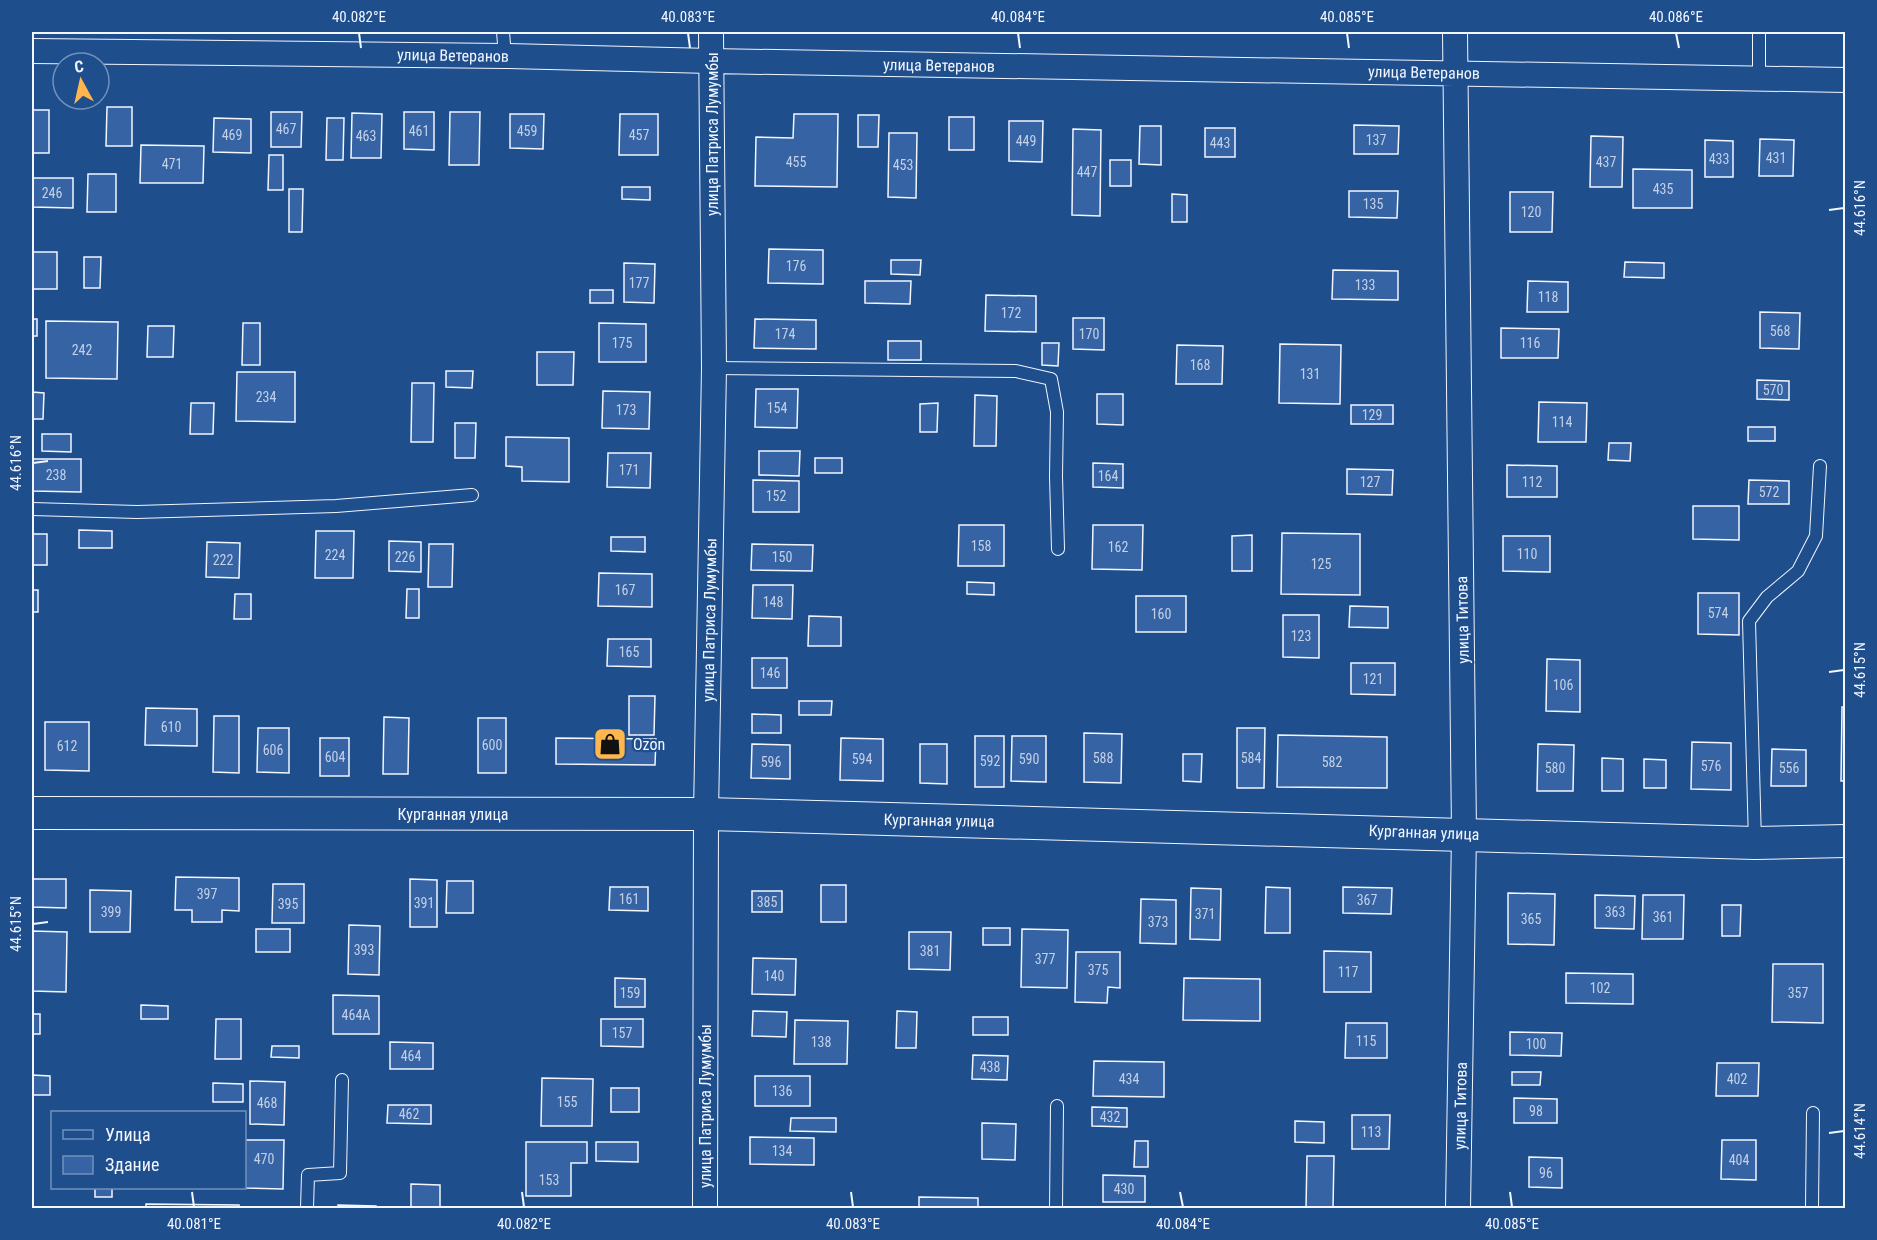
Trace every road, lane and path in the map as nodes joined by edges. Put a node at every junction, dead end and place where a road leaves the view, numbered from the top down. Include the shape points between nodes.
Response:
1 (503, 32) edge
2 (711, 32) edge
3 (1455, 32) edge
4 (1759, 32) edge
5 (32, 51) edge
6 (505, 56) junction
7 (711, 61) junction
8 (1456, 72) junction
9 (1759, 79) junction
10 (1845, 80) edge
11 (714, 368) junction
12 (1820, 466) dead end
13 (472, 495) dead end
14 (32, 509) edge
15 (1058, 549) dead end
16 (32, 813) edge
17 (706, 814) junction
18 (1464, 833) junction
19 (1845, 841) edge
20 (1755, 843) junction
21 (342, 1080) dead end
22 (1057, 1106) dead end
23 (1813, 1113) dead end
24 (307, 1209) edge
25 (705, 1209) edge
26 (1056, 1209) edge
27 (1458, 1209) edge
28 (1812, 1209) edge

1 - 6 lane
2 - 7 street, улица Патриса Лумумбы
3 - 8 street, улица Титова
4 - 9 lane
5 - 6 street, улица Ветеранов
6 - 7 street, улица Ветеранов
7 - 8 street, улица Ветеранов
7 - 11 street, улица Патриса Лумумбы
8 - 9 street, улица Ветеранов
8 - 18 street, улица Титова
9 - 10 street, улица Ветеранов
11 - 15 lane via 1016,371 1051,379 1057,412
11 - 17 street, улица Патриса Лумумбы
12 - 20 lane via 1816,536 1798,571 1767,597 1749,621
13 - 14 lane via 336,506 137,512
16 - 17 street, Курганная улица
17 - 18 street, Курганная улица
17 - 25 street, улица Патриса Лумумбы
18 - 20 street, Курганная улица
18 - 27 street, улица Титова
19 - 20 street, Курганная улица
21 - 24 lane via 340,1173 308,1175
22 - 26 lane
23 - 28 lane

